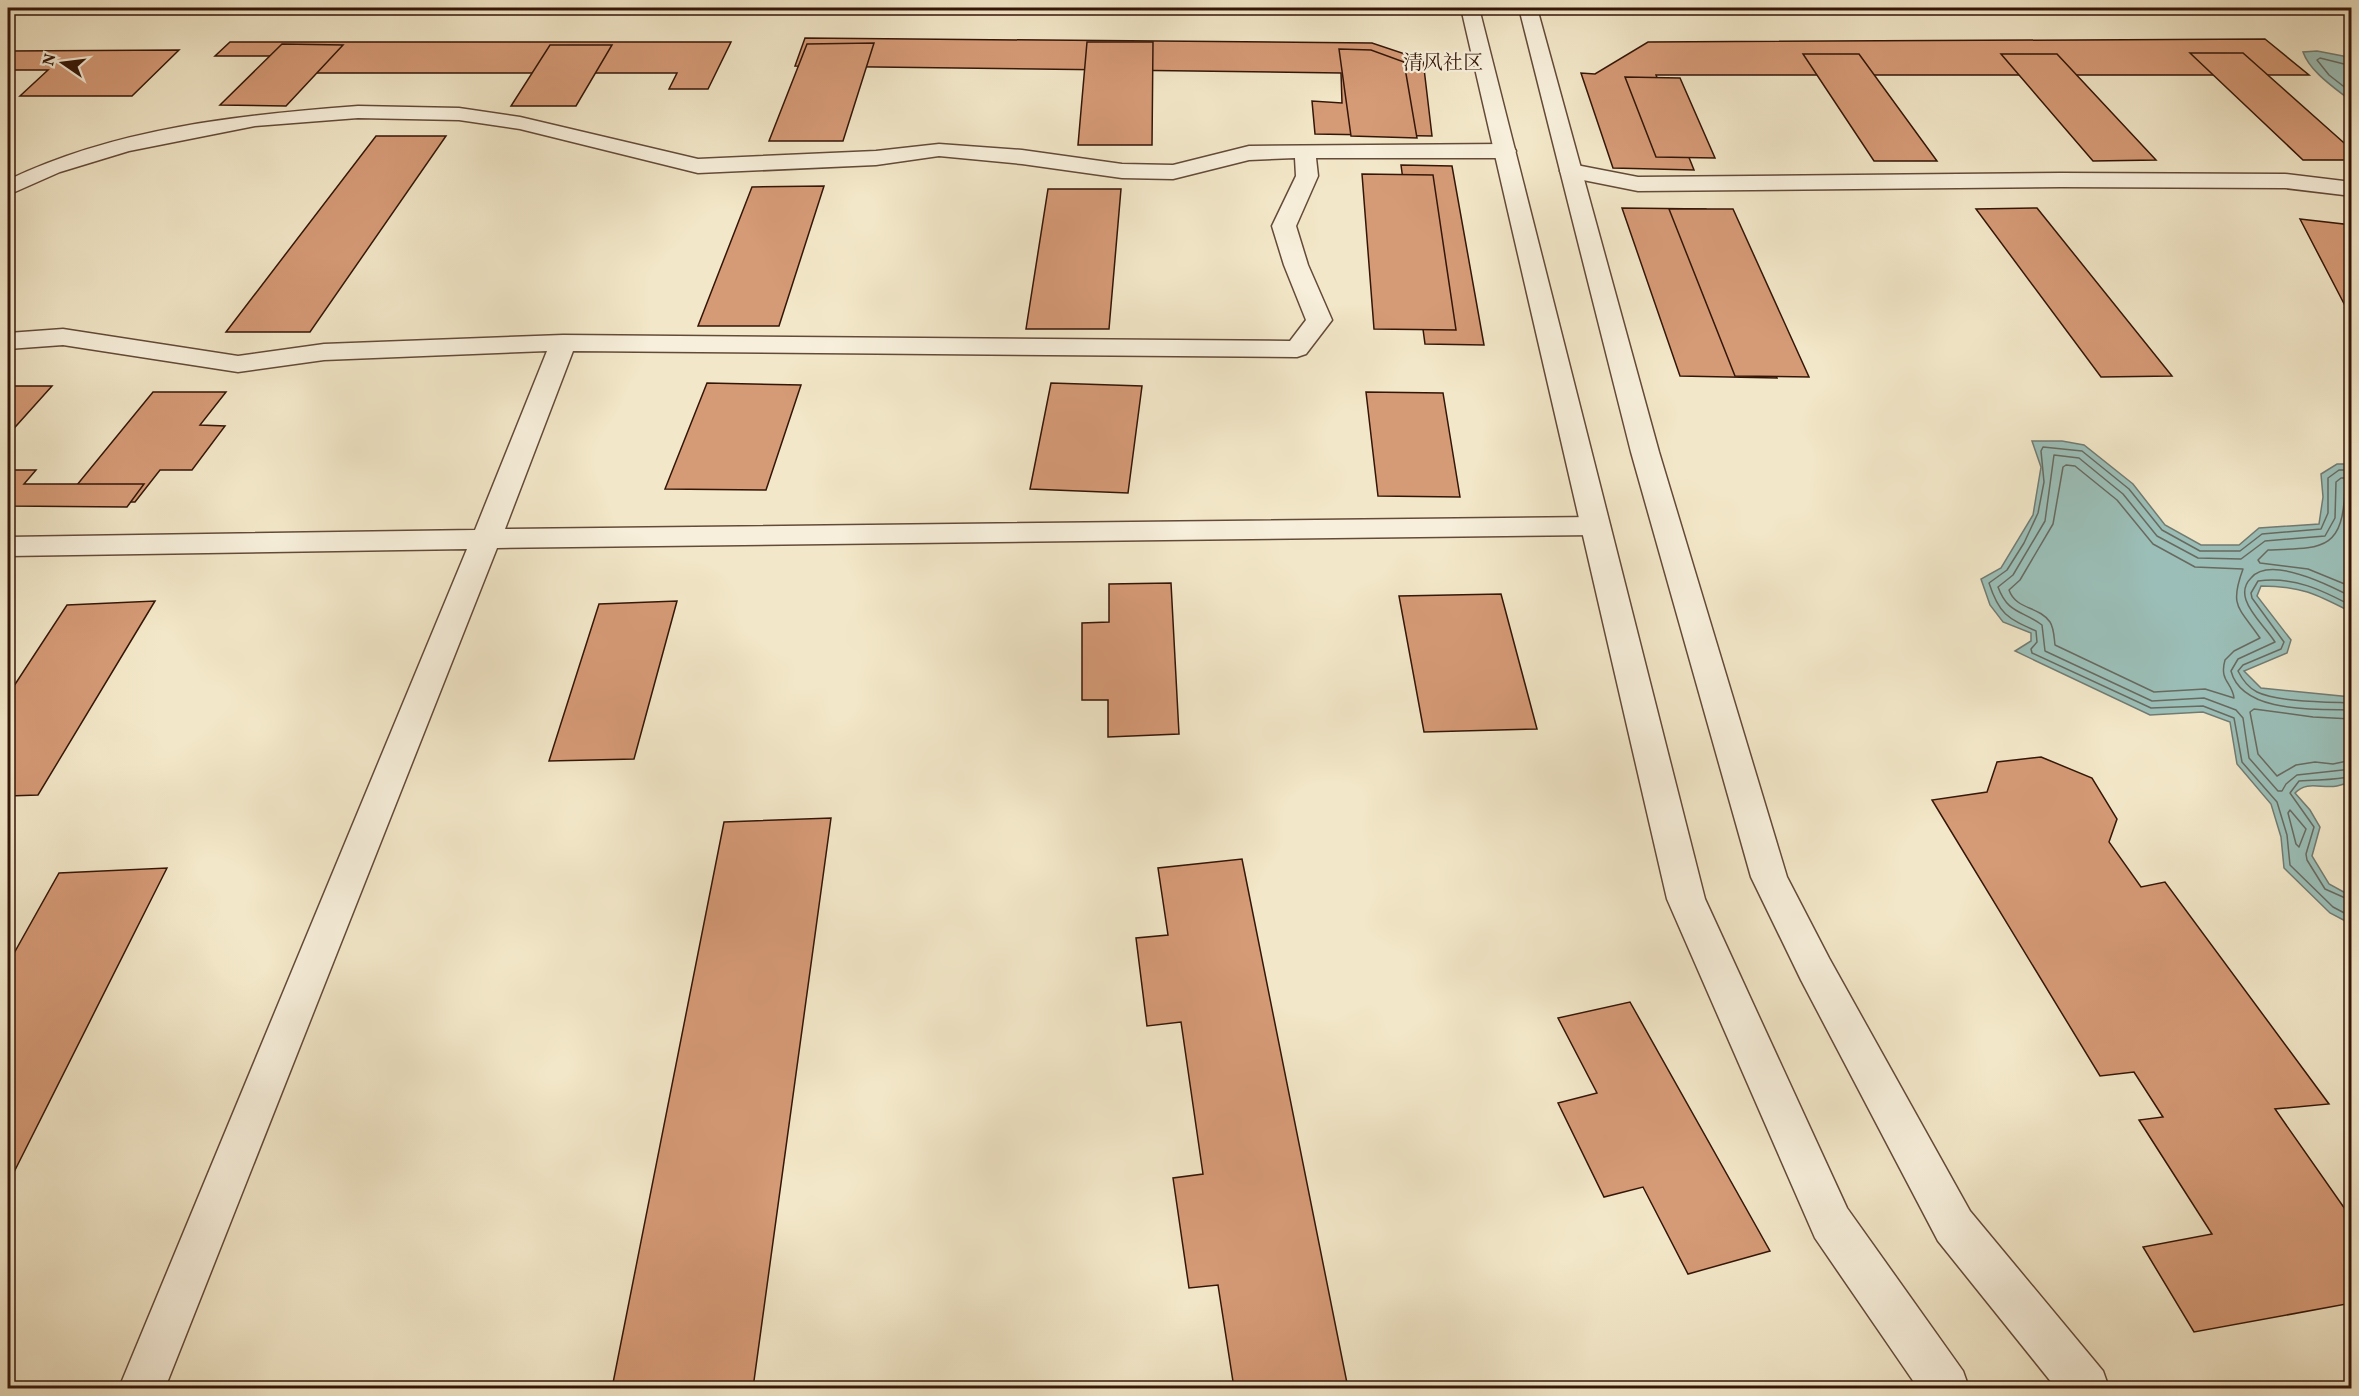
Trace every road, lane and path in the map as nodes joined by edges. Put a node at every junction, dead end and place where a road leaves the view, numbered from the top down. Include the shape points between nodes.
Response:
1 (1470, 8) edge
2 (1528, 8) edge
3 (1305, 151) junction
4 (1505, 151) junction
5 (1571, 171) junction
6 (8, 188) edge
7 (2352, 189) edge
8 (8, 341) edge
9 (563, 343) junction
10 (1595, 526) junction
11 (486, 539) junction
12 (8, 546) edge
13 (142, 1389) edge
14 (1946, 1389) edge
15 (2085, 1389) edge

1 - 4 street
2 - 5 street
3 - 4 street
3 - 6 street via 1249,153 1173,172 1122,171 939,150 876,158 698,166 520,123 459,114 358,112 255,120 125,145 52,167
3 - 9 street via 1307,176 1284,226 1319,320 1297,349
4 - 10 street
5 - 7 street via 1638,184 2250,181
5 - 15 street via 1644,452 1769,877 1954,1226
8 - 9 street via 63,337 238,364 324,352
9 - 11 street
10 - 11 street
10 - 14 street via 1686,899 1831,1222
11 - 12 street
11 - 13 street

